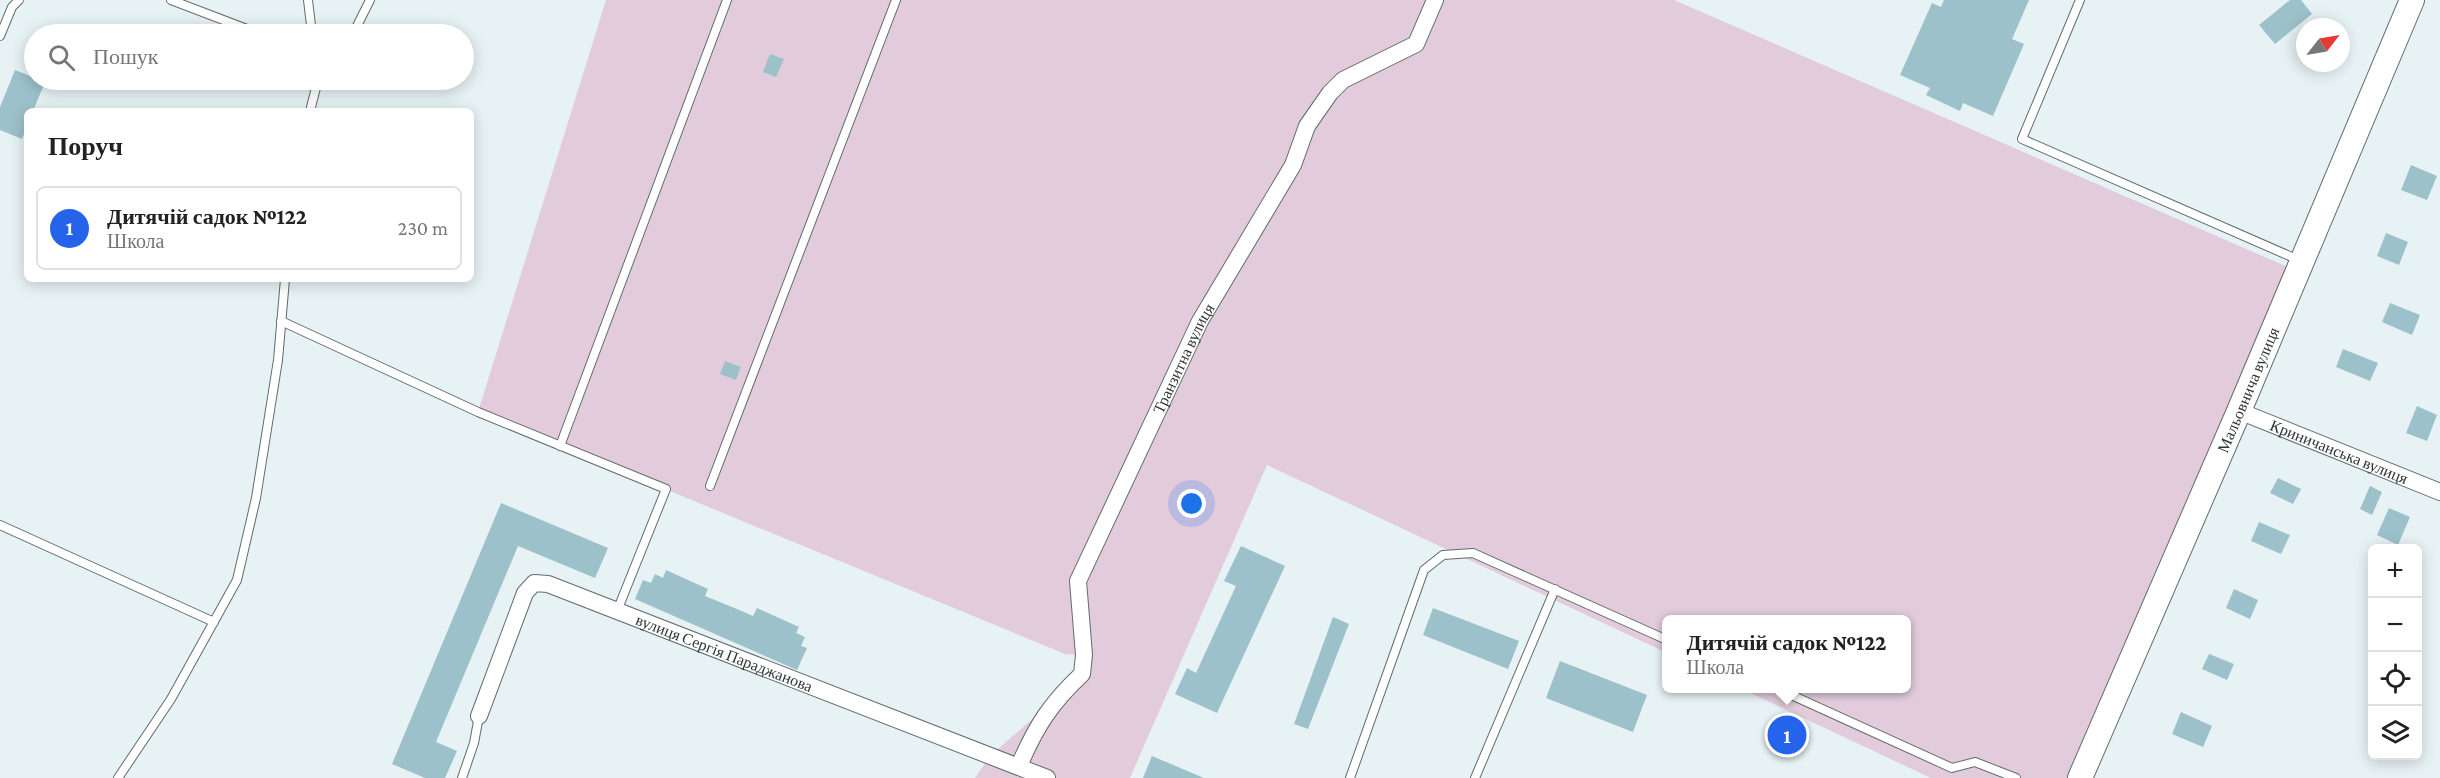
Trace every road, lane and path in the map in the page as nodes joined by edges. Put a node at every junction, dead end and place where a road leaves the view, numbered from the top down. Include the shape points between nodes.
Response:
1 (19, 0) edge
2 (171, 0) edge
3 (308, 0) edge
4 (370, 0) edge
5 (727, 0) edge
6 (896, 0) edge
7 (1435, 0) edge
8 (2080, 0) edge
9 (2412, 0) edge
10 (234, 24) edge
11 (311, 24) edge
12 (358, 24) edge
13 (0, 36) edge
14 (315, 90) edge
15 (311, 108) edge
16 (2302, 261) junction
17 (285, 282) edge
18 (281, 321) junction
19 (2239, 411) junction
20 (560, 446) junction
21 (710, 486) dead end
22 (2440, 492) edge
23 (0, 525) edge
24 (1554, 589) junction
25 (616, 611) junction
26 (214, 622) junction
27 (1662, 638) edge
28 (1787, 693) edge
29 (479, 716) joint
30 (1019, 766) junction
31 (118, 778) edge
32 (462, 778) edge
33 (1047, 778) edge
34 (1350, 778) edge
35 (1475, 778) edge
36 (2016, 778) edge
37 (2080, 778) edge

1 - 13 lane
2 - 10 lane
3 - 11 lane
4 - 12 lane
5 - 20 lane
6 - 21 lane
7 - 30 street, Транзитна вулиця via 1416,44 1343,80 1330,93 1307,126 1293,165 1200,321 1078,581 1082,674 1062,693 1033,732
8 - 16 lane via 2022,139
9 - 16 street, Мальовнича вулиця
14 - 15 lane
16 - 19 street, Мальовнича вулиця
17 - 18 lane
18 - 20 lane
18 - 26 lane via 256,498 237,580
19 - 22 street, Криничанська вулиця
19 - 37 street, Мальовнича вулиця
20 - 25 lane via 666,489
23 - 26 lane
24 - 27 lane
24 - 34 lane via 1473,553 1443,555 1424,570
24 - 35 lane
25 - 29 street, вулиця Сергія Параджанова via 548,584 534,583 525,593
25 - 30 street, вулиця Сергія Параджанова
26 - 31 lane via 171,699
28 - 36 lane via 1952,768 1975,762
29 - 32 lane
30 - 33 street, вулиця Сергія Параджанова

